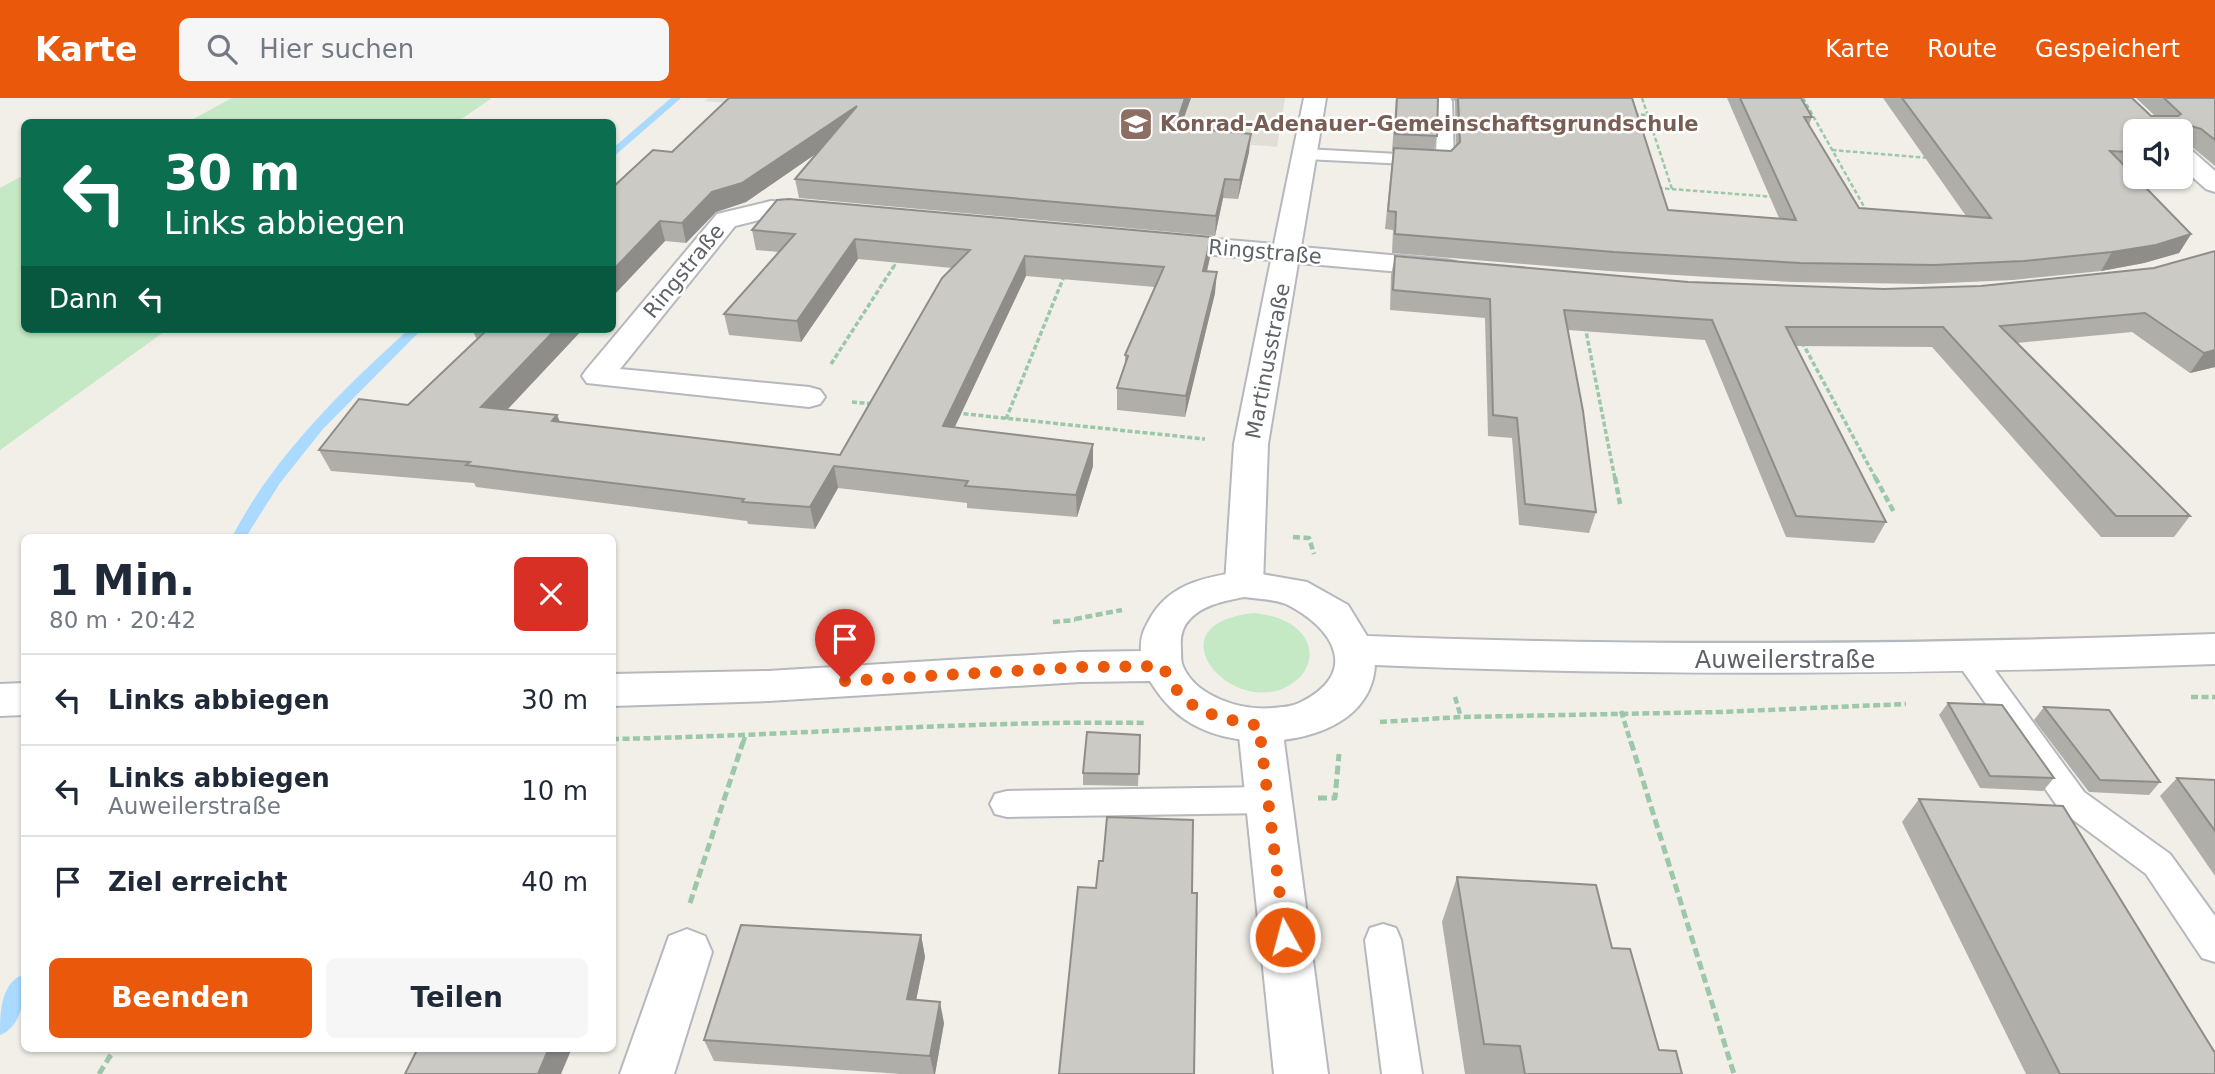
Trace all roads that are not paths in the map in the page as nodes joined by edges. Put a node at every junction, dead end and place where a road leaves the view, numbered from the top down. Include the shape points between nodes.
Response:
1 (1315, 98) edge
2 (1444, 101) dead end
3 (1305, 154) junction
4 (2193, 165) edge
5 (2215, 184) edge
6 (845, 213) edge
7 (1136, 240) edge
8 (1288, 254) junction
9 (1467, 270) edge
10 (809, 397) road end
11 (1244, 584) junction
12 (2215, 649) edge
13 (1355, 650) junction
14 (1969, 658) junction
15 (1162, 666) junction
16 (616, 690) edge
17 (21, 699) edge
18 (0, 700) edge
19 (1259, 726) junction
20 (1269, 800) junction
21 (1007, 804) dead end
22 (1383, 940) dead end
23 (2215, 946) edge
24 (687, 952) road end
25 (647, 1074) edge
26 (1301, 1074) edge
27 (1402, 1074) edge

1 - 3 street, Martinusstraße
2 - 3 lane via 1442,162
3 - 8 street, Martinusstraße
4 - 5 street
6 - 10 street, Ringstraße via 771,209 726,220 598,376
7 - 8 street, Ringstraße
8 - 9 street, Ringstraße
8 - 11 street, Martinusstraße via 1251,444
11 - 13 street via 1293,591 1334,615
11 - 15 street via 1206,591 1176,609 1160,636
12 - 14 street, Auweilerstraße
13 - 14 street, Auweilerstraße via 1683,661
13 - 19 street via 1353,679 1334,705 1300,722
14 - 23 lane via 2072,801 2158,864
15 - 16 street
15 - 19 street via 1181,695 1215,717
17 - 18 street
19 - 20 street
20 - 21 lane
20 - 26 street
22 - 27 lane
24 - 25 street

